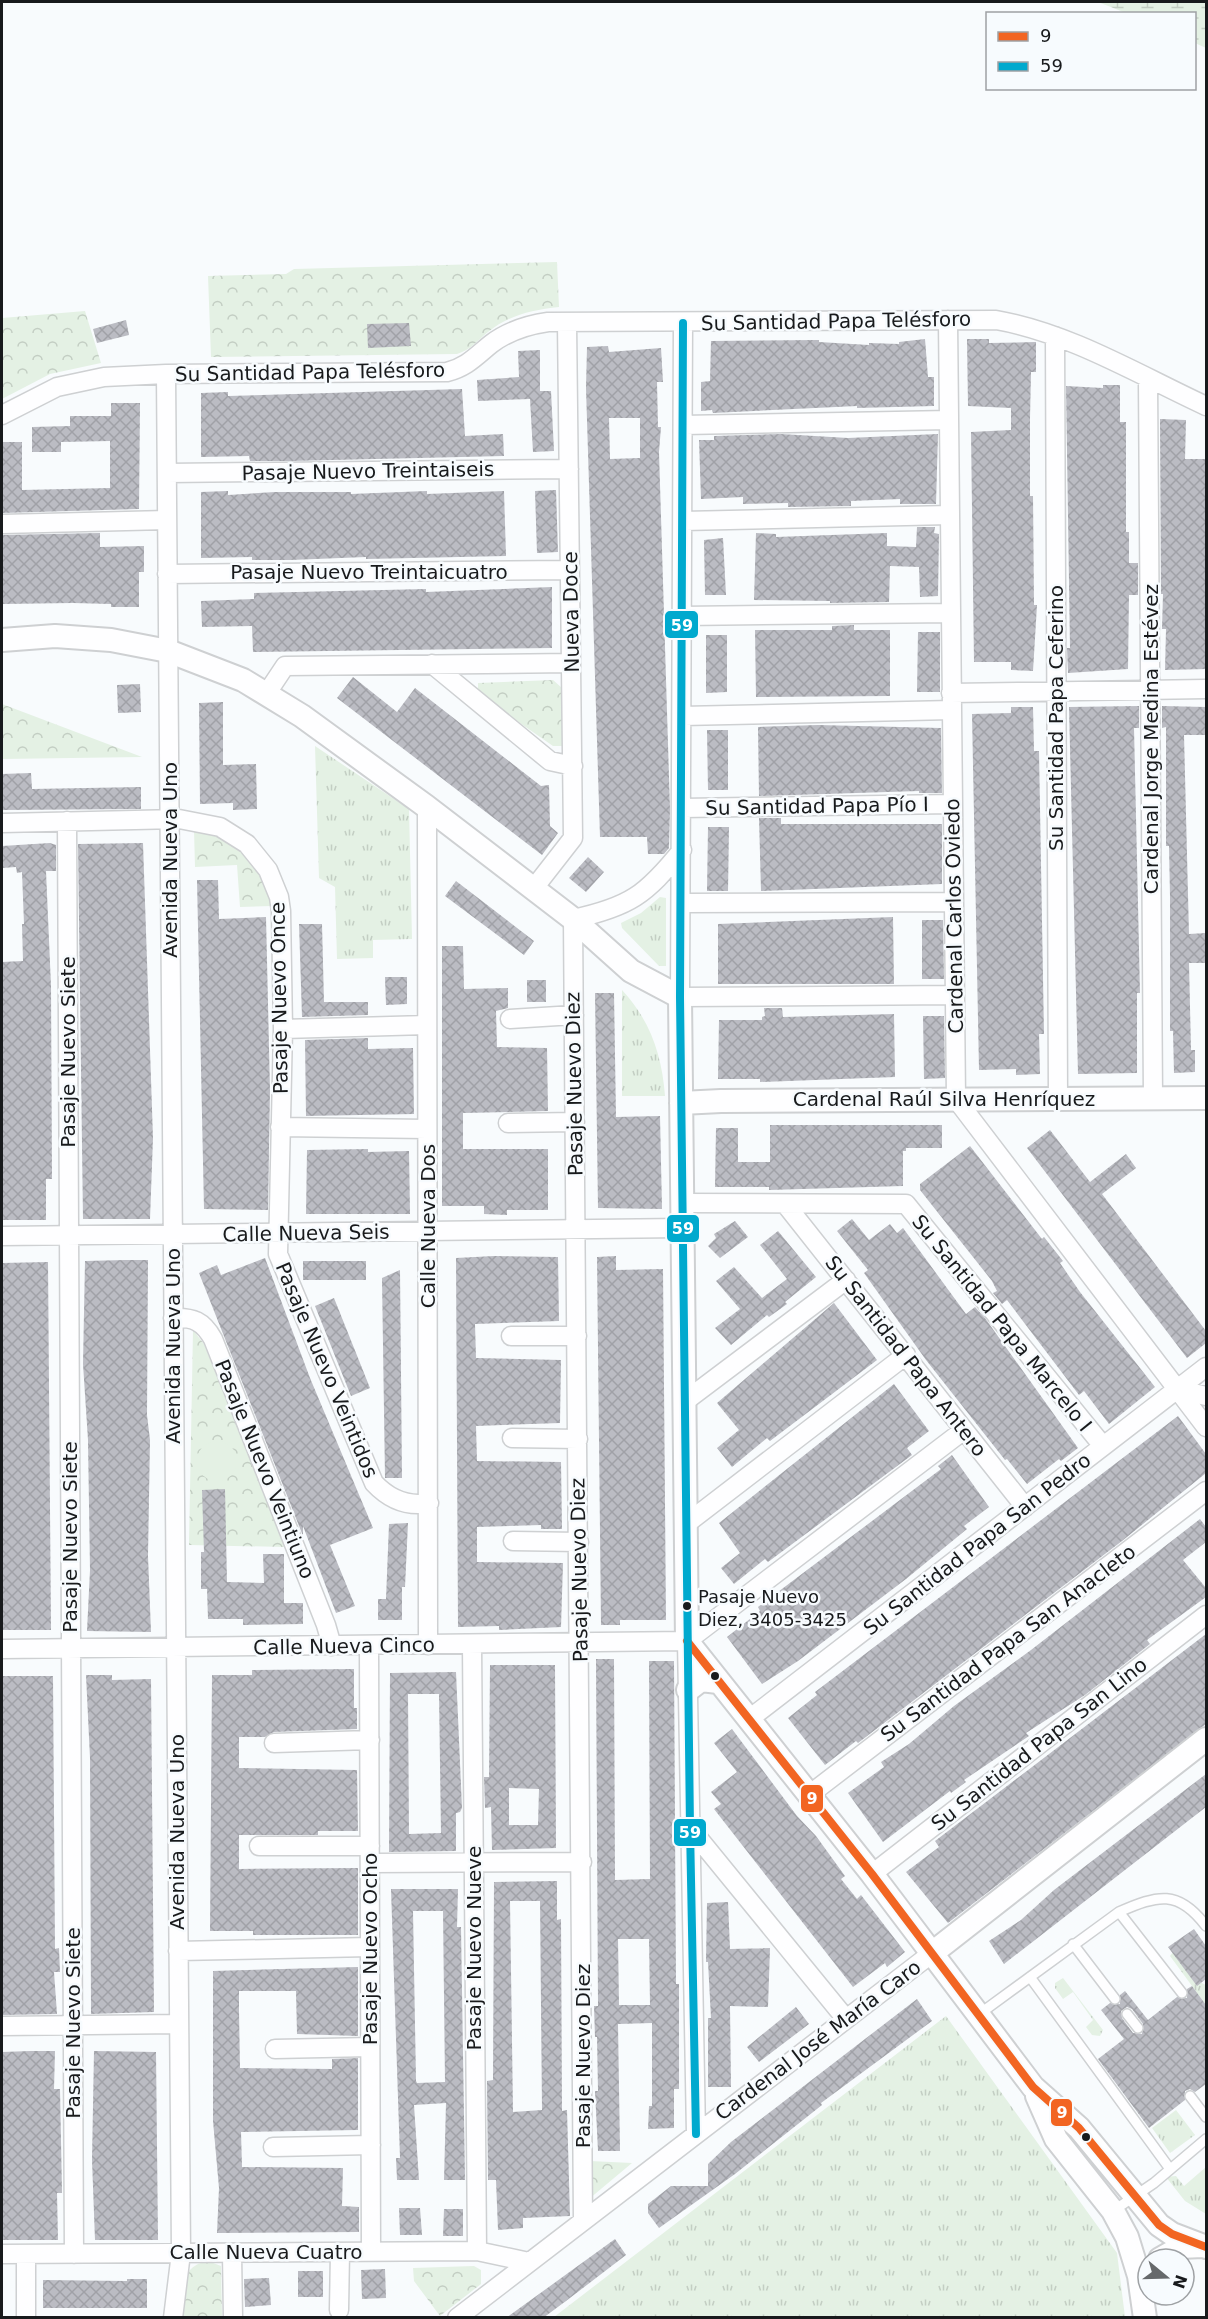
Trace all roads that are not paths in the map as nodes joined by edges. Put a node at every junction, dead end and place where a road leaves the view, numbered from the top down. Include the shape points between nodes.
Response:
1 (948, 320) junction
2 (683, 322) junction
3 (567, 323) junction
4 (1055, 336) junction
5 (166, 374) junction
6 (1148, 380) junction
7 (1206, 406) edge
8 (2, 415) edge
9 (949, 420) junction
10 (683, 425) junction
11 (569, 469) junction
12 (167, 473) junction
13 (950, 515) junction
14 (167, 520) junction
15 (683, 521) junction
16 (2, 524) edge
17 (570, 570) junction
18 (167, 573) junction
19 (951, 613) junction
20 (682, 616) junction
21 (2, 640) edge
22 (168, 651) junction
23 (572, 663) junction
24 (432, 664) junction
25 (1206, 689) edge
26 (1151, 690) junction
27 (1056, 691) junction
28 (267, 693) junction
29 (952, 702) junction
30 (682, 716) junction
31 (573, 766) junction
32 (953, 804) junction
33 (427, 807) junction
34 (682, 808) junction
35 (169, 819) junction
36 (67, 821) junction
37 (2, 823) edge
38 (682, 850) junction
39 (534, 888) junction
40 (954, 902) junction
41 (682, 903) junction
42 (573, 919) junction
43 (955, 995) junction
44 (680, 997) junction
45 (574, 1015) junction
46 (510, 1019) dead end
47 (427, 1025) junction
48 (283, 1029) junction
49 (1153, 1098) junction
50 (1206, 1098) edge
51 (956, 1099) junction
52 (1058, 1099) junction
53 (681, 1103) junction
54 (575, 1122) junction
55 (508, 1123) dead end
56 (280, 1127) junction
57 (427, 1129) junction
58 (682, 1203) junction
59 (786, 1205) junction
60 (682, 1228) junction
61 (576, 1229) junction
62 (427, 1231) junction
63 (277, 1233) junction
64 (172, 1234) junction
65 (69, 1235) junction
66 (2, 1236) edge
67 (846, 1280) junction
68 (173, 1318) junction
69 (511, 1336) dead end
70 (577, 1336) junction
71 (906, 1354) junction
72 (1206, 1367) edge
73 (1177, 1389) junction
74 (1206, 1396) edge
75 (684, 1402) junction
76 (1206, 1427) edge
77 (964, 1430) junction
78 (512, 1438) dead end
79 (578, 1439) junction
80 (1103, 1446) junction
81 (1206, 1491) edge
82 (429, 1503) junction
83 (1025, 1507) junction
84 (686, 1524) junction
85 (513, 1541) dead end
86 (579, 1542) junction
87 (1206, 1615) edge
88 (687, 1641) junction
89 (579, 1643) junction
90 (472, 1644) junction
91 (428, 1645) junction
92 (332, 1646) junction
93 (369, 1646) junction
94 (2, 1648) edge
95 (71, 1648) junction
96 (176, 1648) junction
97 (718, 1682) junction
98 (688, 1690) junction
99 (748, 1720) junction
100 (1206, 1739) edge
101 (370, 1740) junction
102 (274, 1743) dead end
103 (809, 1795) junction
104 (690, 1828) junction
105 (260, 1846) dead end
106 (370, 1855) junction
107 (582, 1862) junction
108 (474, 1863) junction
109 (872, 1874) junction
110 (1119, 1912) junction
111 (1206, 1926) edge
112 (1073, 1944) junction
113 (370, 1947) junction
114 (178, 1951) junction
115 (931, 1954) junction
116 (1030, 1977) junction
117 (1182, 1993) dead end
118 (1115, 1999) dead end
119 (1126, 2014) dead end
120 (978, 2015) junction
121 (846, 2019) junction
122 (178, 2024) junction
123 (72, 2025) junction
124 (2, 2026) edge
125 (1138, 2028) dead end
126 (370, 2048) junction
127 (275, 2049) dead end
128 (1033, 2087) junction
129 (1190, 2096) dead end
130 (1206, 2117) edge
131 (696, 2134) junction
132 (1206, 2139) edge
133 (371, 2145) junction
134 (273, 2147) dead end
135 (1170, 2169) junction
136 (1133, 2196) junction
137 (1113, 2211) junction
138 (583, 2221) junction
139 (1205, 2246) edge
140 (1181, 2247) edge
141 (477, 2251) junction
142 (340, 2252) junction
143 (371, 2252) junction
144 (181, 2253) junction
145 (232, 2253) junction
146 (2, 2254) edge
147 (26, 2254) junction
148 (74, 2254) junction
149 (529, 2262) junction
150 (1143, 2308) edge
151 (339, 2310) dead end
152 (26, 2318) edge
153 (173, 2318) edge
154 (233, 2318) edge
155 (457, 2318) edge

1 - 2 street, Su Santidad Papa Telésforo
1 - 4 street, Su Santidad Papa Telésforo via 996,320
1 - 9 street, Cardenal Carlos Oviedo
2 - 3 street, Su Santidad Papa Telésforo
2 - 10 street
3 - 5 street, Su Santidad Papa Telésforo via 518,328 491,343 467,365 447,372
3 - 11 street, Nueva Doce
4 - 6 street, Su Santidad Papa Telésforo
4 - 27 street, Su Santidad Papa Ceferino
5 - 8 street, Su Santidad Papa Telésforo via 80,381 39,394
5 - 12 street, Avenida Nueva Uno
6 - 7 street, Su Santidad Papa Telésforo
6 - 26 street, Cardenal Jorge Medina Estévez
9 - 10 street
9 - 13 street, Cardenal Carlos Oviedo
10 - 15 street
11 - 12 street, Pasaje Nuevo Treintaiseis
11 - 17 street, Nueva Doce
12 - 14 street, Avenida Nueva Uno
13 - 15 street
13 - 19 street, Cardenal Carlos Oviedo
14 - 16 street
14 - 18 street, Avenida Nueva Uno
15 - 20 street
17 - 18 street, Pasaje Nuevo Treintaicuatro
17 - 23 street, Nueva Doce
18 - 22 street, Avenida Nueva Uno
19 - 20 street
19 - 29 street, Cardenal Carlos Oviedo
20 - 30 street
21 - 22 street via 83,637
22 - 28 street via 219,669
22 - 35 street, Avenida Nueva Uno
23 - 24 street
23 - 31 street, Nueva Doce
24 - 28 street via 285,666
24 - 31 street via 550,761
25 - 26 street
26 - 27 street
26 - 49 street, Cardenal Jorge Medina Estévez
27 - 29 street
27 - 52 street, Su Santidad Papa Ceferino
28 - 33 street
29 - 30 street
29 - 32 street, Cardenal Carlos Oviedo
30 - 34 street
31 - 39 street, Nueva Doce via 573,838
32 - 34 street, Su Santidad Papa Pío I
32 - 40 street, Cardenal Carlos Oviedo
33 - 39 street
33 - 47 street, Calle Nueva Dos
34 - 38 street
35 - 36 street, Pasaje Nuevo Once
35 - 48 street, Pasaje Nuevo Once via 197,820 220,827 247,844 268,870 282,911
35 - 64 street, Avenida Nueva Uno
36 - 37 street, Pasaje Nuevo Once
36 - 65 street, Pasaje Nuevo Siete
38 - 41 street
38 - 42 street via 659,879 633,899 610,911
39 - 42 street
40 - 41 street
40 - 43 street, Cardenal Carlos Oviedo
41 - 44 street
42 - 44 street via 631,971
42 - 45 street, Pasaje Nuevo Diez
43 - 44 street
43 - 51 street, Cardenal Carlos Oviedo
44 - 53 street
45 - 46 street
45 - 54 street, Pasaje Nuevo Diez
47 - 48 street
47 - 57 street, Calle Nueva Dos
48 - 56 street, Pasaje Nuevo Once
49 - 50 street, Cardenal Raúl Silva Henríquez
49 - 52 street, Cardenal Raúl Silva Henríquez
51 - 52 street, Cardenal Raúl Silva Henríquez
51 - 53 street, Cardenal Raúl Silva Henríquez
51 - 73 street
53 - 58 street
54 - 55 street
54 - 61 street, Pasaje Nuevo Diez
56 - 57 street
56 - 63 street, Pasaje Nuevo Once
57 - 62 street, Calle Nueva Dos
58 - 59 street, Su Santidad Papa Marcelo I
58 - 60 street
59 - 67 street, Su Santidad Papa Antero
59 - 80 street, Su Santidad Papa Marcelo I via 906,1204
60 - 61 street, Calle Nueva Seis
60 - 75 street
61 - 62 street, Calle Nueva Seis
61 - 70 street, Pasaje Nuevo Diez
62 - 63 street, Calle Nueva Seis
62 - 82 street, Calle Nueva Dos
63 - 64 street, Calle Nueva Seis
63 - 82 street, Pasaje Nuevo Veintidos via 278,1254 374,1483 402,1502
64 - 65 street, Calle Nueva Seis
64 - 68 street, Avenida Nueva Uno
65 - 66 street, Calle Nueva Seis
65 - 95 street, Pasaje Nuevo Siete
67 - 71 street, Su Santidad Papa Antero
67 - 75 street
68 - 92 street, Pasaje Nuevo Veintiuno via 199,1321 213,1339
68 - 96 street, Avenida Nueva Uno
69 - 70 street
70 - 79 street, Pasaje Nuevo Diez
71 - 77 street, Su Santidad Papa Antero
71 - 84 street
72 - 73 street, Su Santidad Papa San Pedro
73 - 74 street
73 - 76 street
73 - 80 street, Su Santidad Papa San Pedro
75 - 84 street
77 - 83 street, Su Santidad Papa Antero
77 - 88 street
78 - 79 street
79 - 86 street, Pasaje Nuevo Diez
80 - 83 street, Su Santidad Papa San Pedro
81 - 103 street, Su Santidad Papa San Anacleto
82 - 91 street, Calle Nueva Dos
83 - 99 street, Su Santidad Papa San Pedro
84 - 88 street
85 - 86 street
86 - 89 street, Pasaje Nuevo Diez
87 - 109 street, Su Santidad Papa San Lino
88 - 89 street, Calle Nueva Cinco
88 - 97 street
88 - 98 street
89 - 90 street, Calle Nueva Cinco
89 - 107 street, Pasaje Nuevo Diez
90 - 91 street, Calle Nueva Cinco
90 - 108 street, Pasaje Nuevo Nueve
91 - 93 street, Calle Nueva Cinco
92 - 93 street, Calle Nueva Cinco
92 - 96 street, Calle Nueva Cinco
93 - 101 street, Pasaje Nuevo Ocho
94 - 95 street, Calle Nueva Cinco
95 - 96 street, Calle Nueva Cinco
95 - 123 street, Pasaje Nuevo Siete
96 - 114 street, Avenida Nueva Uno
97 - 98 street via 701,1680
97 - 99 street
98 - 104 street
99 - 103 street
100 - 115 street, Cardenal José María Caro
101 - 102 street
101 - 106 street, Pasaje Nuevo Ocho
103 - 109 street
104 - 121 street
104 - 131 street
105 - 106 street
106 - 108 street
106 - 113 street, Pasaje Nuevo Ocho
107 - 108 street
107 - 138 street, Pasaje Nuevo Diez
108 - 141 street, Pasaje Nuevo Nueve
109 - 115 street
110 - 111 lane via 1145,1900 1171,1899 1188,1906
110 - 112 lane
110 - 117 lane
112 - 116 lane
112 - 118 lane
113 - 114 street
113 - 126 street, Pasaje Nuevo Ocho
114 - 122 street, Avenida Nueva Uno
115 - 120 street
115 - 121 street, Cardenal José María Caro
116 - 120 lane
116 - 135 lane
119 - 125 lane
120 - 128 street
121 - 131 street, Cardenal José María Caro
122 - 123 street
122 - 144 street, Avenida Nueva Uno
123 - 124 street
123 - 148 street, Pasaje Nuevo Siete
126 - 127 street
126 - 133 street, Pasaje Nuevo Ocho
128 - 136 street via 1078,2128
128 - 137 street via 1056,2139
129 - 130 lane
131 - 138 street, Cardenal José María Caro
132 - 135 lane
133 - 134 street
133 - 143 street, Pasaje Nuevo Ocho
135 - 136 lane
136 - 137 lane
136 - 139 street via 1165,2229
137 - 150 street via 1135,2256
138 - 149 street, Cardenal José María Caro
139 - 140 street
141 - 143 street, Calle Nueva Cuatro
141 - 149 street, Calle Nueva Cuatro
142 - 143 street, Calle Nueva Cuatro
142 - 145 street, Calle Nueva Cuatro
142 - 151 street
144 - 145 street, Calle Nueva Cuatro
144 - 148 street, Calle Nueva Cuatro
144 - 153 street, Avenida Nueva Uno
145 - 154 street
146 - 147 street, Calle Nueva Cuatro
147 - 148 street, Calle Nueva Cuatro
147 - 152 street
149 - 155 street, Cardenal José María Caro

